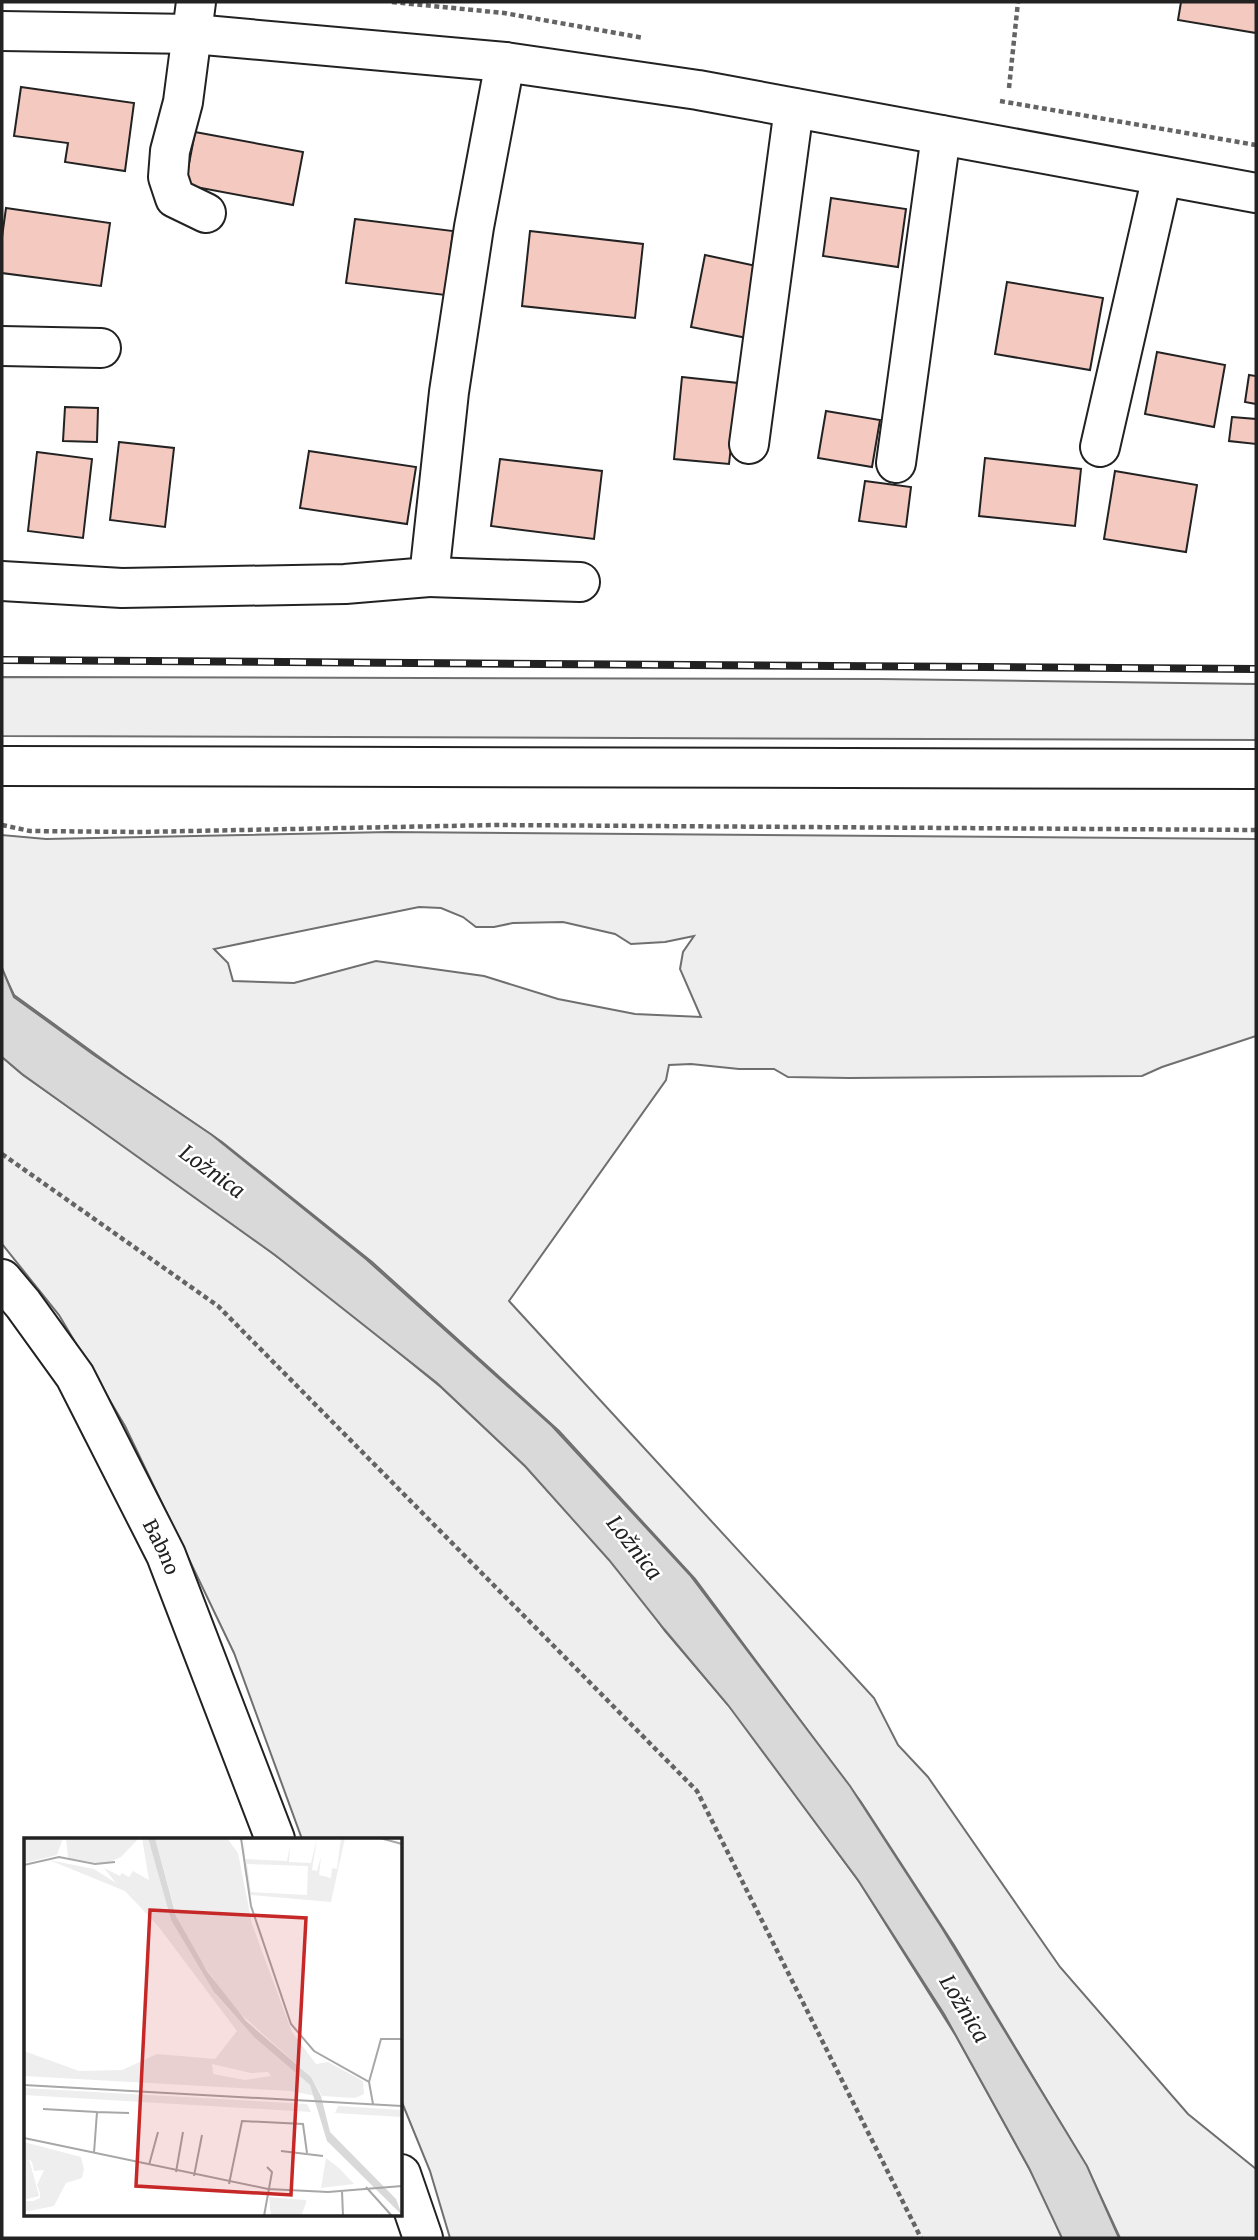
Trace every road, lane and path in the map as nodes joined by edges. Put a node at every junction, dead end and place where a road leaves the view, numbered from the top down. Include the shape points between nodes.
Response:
1 (1018, 2) edge
2 (195, 18) edge
3 (2, 31) edge
4 (505, 62) junction
5 (1009, 88) dead end
6 (794, 108) junction
7 (941, 135) junction
8 (1162, 176) junction
9 (1256, 193) edge
10 (206, 213) dead end
11 (2, 346) edge
12 (101, 348) dead end
13 (749, 444) dead end
14 (1100, 447) dead end
15 (897, 463) dead end
16 (429, 576) junction
17 (2, 581) edge
18 (580, 582) dead end
19 (2, 766) edge
20 (1256, 769) edge
21 (2, 825) edge
22 (1256, 830) edge
23 (2, 1154) edge
24 (2, 1279) edge
25 (275, 1838) edge
26 (402, 2177) edge
27 (423, 2238) edge
28 (921, 2238) edge

1 - 5 path
2 - 3 street
2 - 4 street
2 - 10 street via 167,177 175,198
4 - 6 street
4 - 16 street via 461,310
6 - 7 street
6 - 13 street
7 - 8 street
7 - 15 street
8 - 9 street
8 - 14 street
11 - 12 street
16 - 17 street via 345,584 122,588
16 - 18 street
19 - 20 street
21 - 22 path via 30,831 139,832 497,825
23 - 28 path via 218,1306 697,1791
24 - 25 street, Babno via 75,1377 166,1555
26 - 27 street

